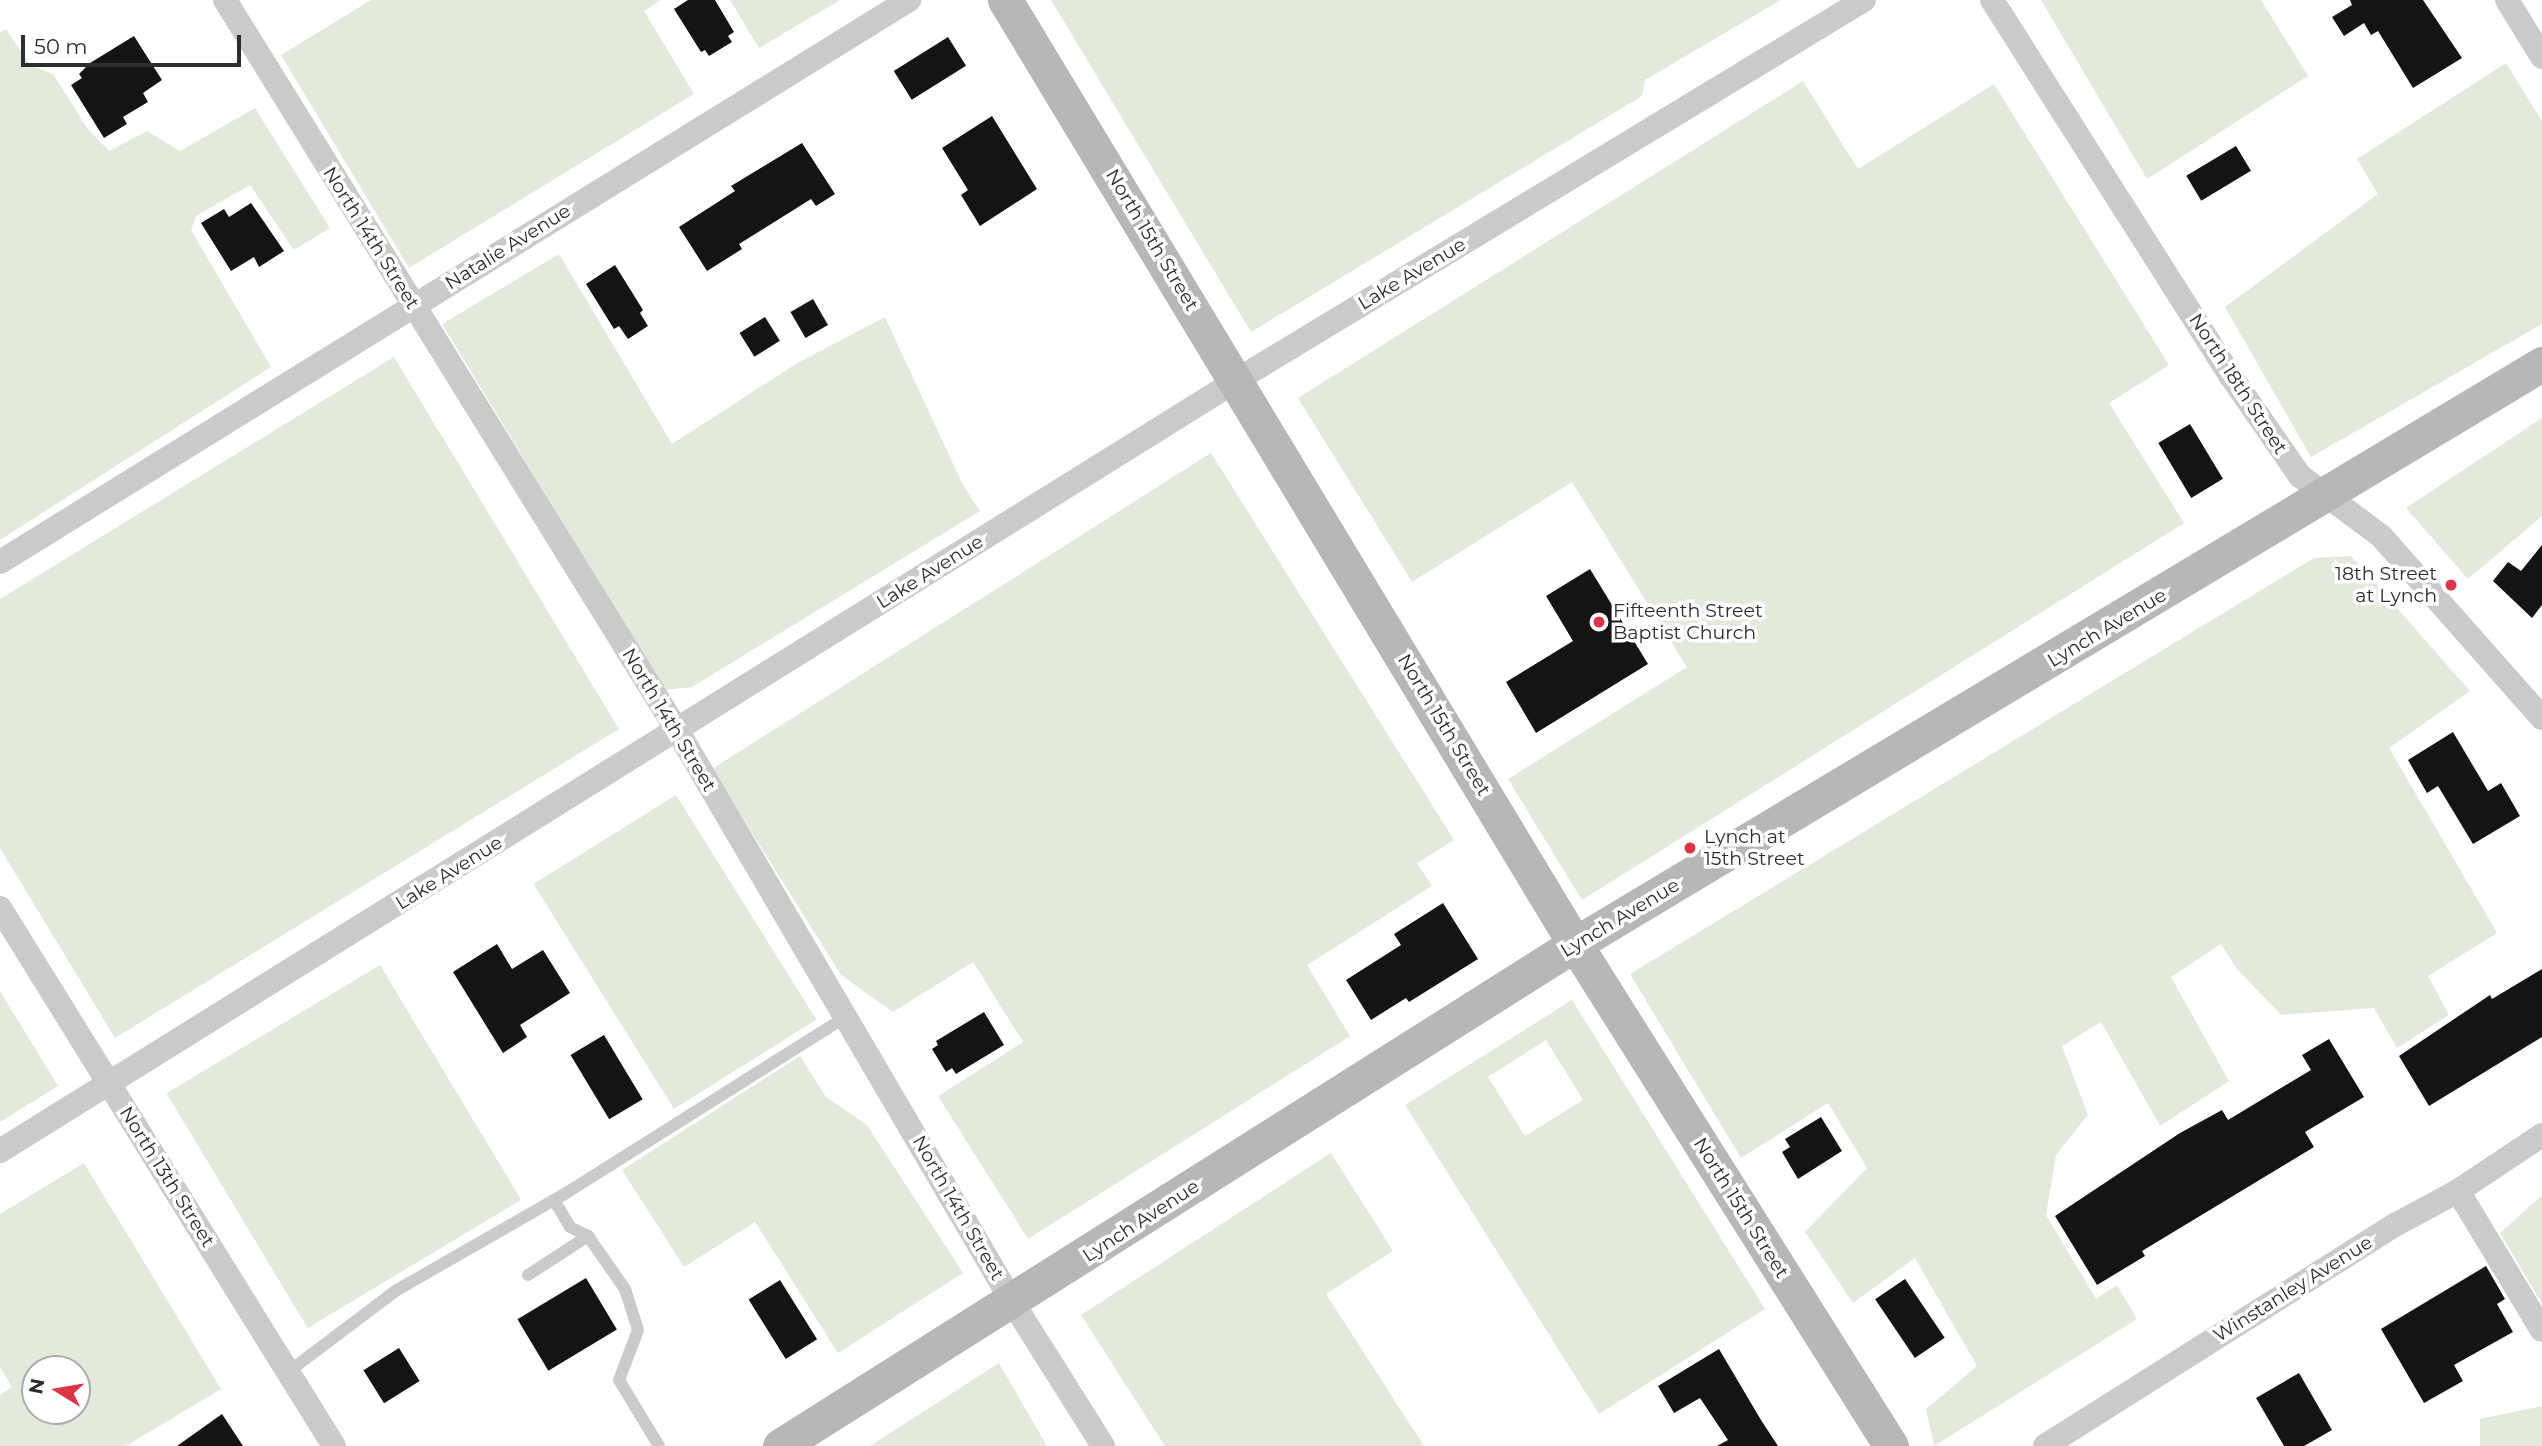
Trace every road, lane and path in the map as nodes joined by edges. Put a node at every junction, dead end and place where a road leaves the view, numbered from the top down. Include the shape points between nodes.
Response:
1 (225, 0) edge
2 (909, 0) edge
3 (1005, 0) edge
4 (1864, 0) edge
5 (1992, 0) edge
6 (2507, 0) edge
7 (2542, 57) edge
8 (413, 306) junction
9 (2542, 364) edge
10 (1237, 380) junction
11 (2325, 496) junction
12 (0, 562) edge
13 (2542, 718) edge
14 (677, 730) junction
15 (0, 908) edge
16 (1575, 944) junction
17 (846, 1017) junction
18 (110, 1085) junction
19 (2542, 1135) edge
20 (0, 1151) edge
21 (2458, 1191) junction
22 (554, 1200) junction
23 (588, 1236) junction
24 (528, 1275) dead end
25 (1013, 1303) junction
26 (2542, 1330) edge
27 (288, 1372) junction
28 (334, 1446) edge
29 (659, 1446) edge
30 (780, 1446) edge
31 (1103, 1446) edge
32 (1891, 1446) edge
33 (2045, 1446) edge

1 - 8 street, North 14th Street
2 - 8 street, Natalie Avenue
3 - 10 street, North 15th Street
4 - 10 street, Lake Avenue
5 - 11 street, North 18th Street via 2277,445 2300,476
6 - 7 street
8 - 12 street, Natalie Avenue
8 - 14 street, North 14th Street
9 - 11 street, Lynch Avenue
10 - 14 street, Lake Avenue
10 - 16 street, North 15th Street
11 - 13 street, North 18th Street via 2381,536
11 - 16 street, Lynch Avenue
14 - 17 street, North 14th Street
14 - 18 street, Lake Avenue
15 - 18 street, North 13th Street
16 - 25 street, Lynch Avenue
16 - 32 street, North 15th Street
17 - 22 lane
17 - 25 street, North 14th Street
18 - 20 street, Lake Avenue
18 - 27 street, North 13th Street
19 - 21 street, Winstanley Avenue
21 - 26 street
21 - 33 street, Winstanley Avenue via 2395,1225
22 - 23 lane via 570,1227
22 - 27 lane via 397,1290
23 - 24 lane
23 - 29 lane via 625,1289 638,1330 619,1380
25 - 30 street, Lynch Avenue
25 - 31 street, North 14th Street
27 - 28 street, North 13th Street

